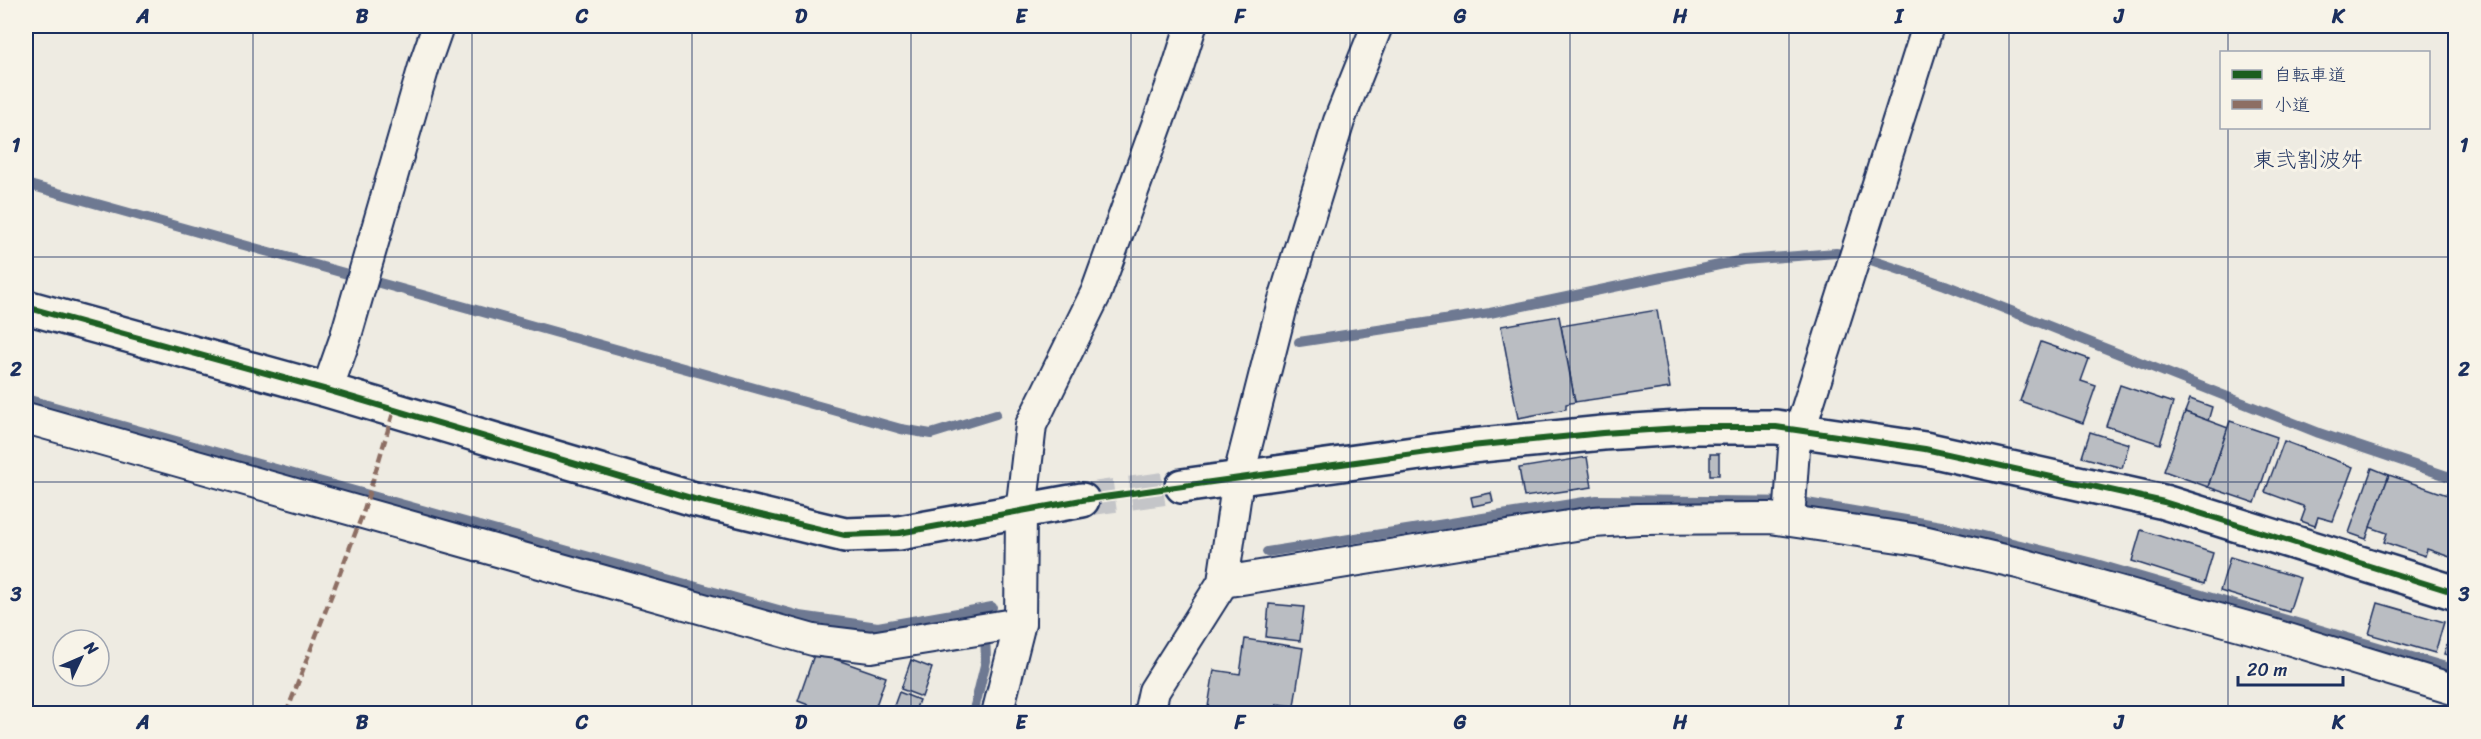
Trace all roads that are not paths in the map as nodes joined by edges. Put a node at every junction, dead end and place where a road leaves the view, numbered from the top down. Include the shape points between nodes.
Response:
1 (438, 26) edge
2 (1191, 26) edge
3 (1377, 26) edge
4 (1928, 26) edge
5 (26, 308) edge
6 (327, 390) junction
7 (26, 418) edge
8 (1801, 430) junction
9 (1238, 479) junction
10 (1182, 486) tunnel mouth
11 (1082, 500) tunnel mouth
12 (1790, 507) junction
13 (1021, 512) junction
14 (1223, 582) junction
15 (2456, 594) edge
16 (997, 627) junction
17 (2456, 690) edge
18 (997, 714) edge
19 (1149, 714) edge

1 - 6 street
2 - 13 street via 1096,293 1031,425
3 - 9 street via 1339,121 1292,274
4 - 8 street
5 - 6 street
6 - 13 street via 694,499 845,535 899,533
7 - 16 street via 813,640 871,647
8 - 9 street via 1695,427 1603,432
8 - 12 street via 1794,448
8 - 15 street via 1925,449 2164,502
9 - 10 street
9 - 14 street
11 - 13 street
12 - 14 street via 1746,518 1594,522
12 - 17 street via 2022,564
13 - 16 street
14 - 19 street via 1154,691
16 - 18 street

